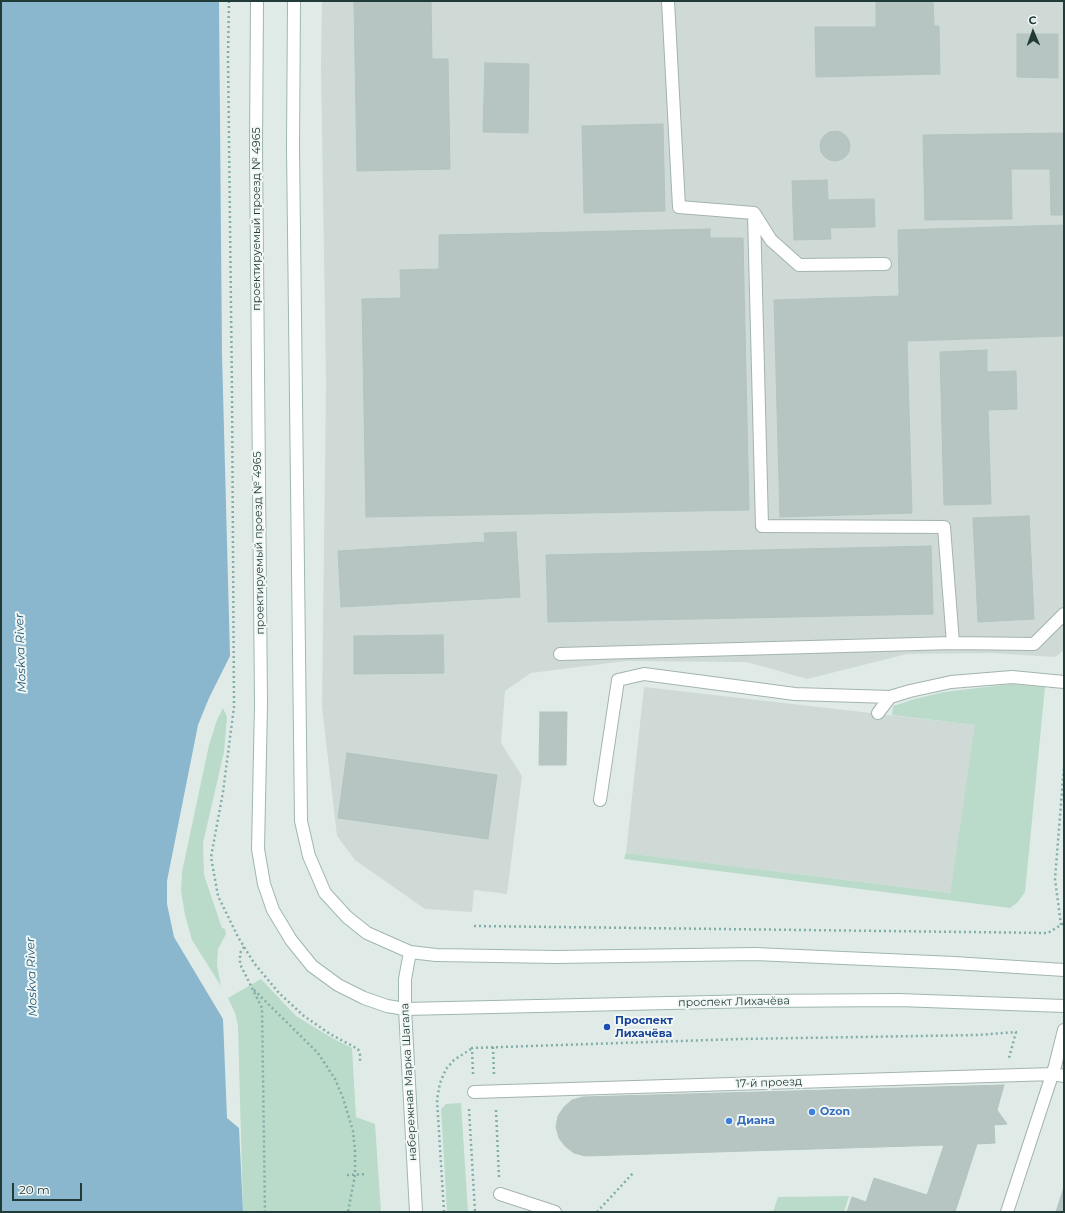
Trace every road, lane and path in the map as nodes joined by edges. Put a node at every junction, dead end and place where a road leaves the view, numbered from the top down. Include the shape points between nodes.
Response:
1 (257, 1) edge
2 (294, 1) edge
3 (668, 1) edge
4 (754, 213) junction
5 (885, 264) dead end
6 (1064, 614) edge
7 (952, 644) junction
8 (560, 654) dead end
9 (1064, 682) edge
10 (890, 697) junction
11 (878, 713) dead end
12 (1064, 766) edge
13 (600, 800) dead end
14 (1063, 924) edge
15 (474, 926) dead end
16 (244, 947) dead end
17 (410, 952) junction
18 (1064, 970) edge
19 (252, 988) junction
20 (1064, 1006) edge
21 (405, 1009) junction
22 (1064, 1030) edge
23 (493, 1047) junction
24 (472, 1048) junction
25 (1058, 1075) edge
26 (1002, 1076) junction
27 (495, 1091) junction
28 (474, 1092) joint
29 (469, 1107) dead end
30 (634, 1172) dead end
31 (367, 1174) dead end
32 (348, 1175) dead end
33 (355, 1175) junction
34 (500, 1194) joint
35 (264, 1212) edge
36 (348, 1212) edge
37 (416, 1212) edge
38 (444, 1212) edge
39 (475, 1212) edge
40 (555, 1212) edge
41 (597, 1212) edge
42 (1007, 1212) edge

1 - 21 main road, проектируемый проезд № 4965 via 261,696 258,849 264,884 273,910 291,940 312,966 338,985 364,998
2 - 17 main road via 293,148 300,821 309,856 325,893 347,917 367,933
3 - 4 main road via 679,207
4 - 5 main road via 771,240 799,265
4 - 7 main road via 762,526 944,528
6 - 7 main road via 1034,644
7 - 8 main road
9 - 10 main road via 1012,678 951,682
10 - 11 main road
10 - 13 main road via 795,694 644,674 618,680
12 - 14 path via 1055,879
14 - 15 path via 1048,933
16 - 19 path via 240,953 240,964
17 - 18 main road via 556,958 755,954
17 - 21 main road, набережная Марка Шагала via 405,979
19 - 33 path via 318,1053 335,1079 344,1098 352,1131
19 - 35 path via 262,1008
20 - 21 main road, проспект Лихачёва via 907,1000
21 - 37 main road, набережная Марка Шагала
22 - 25 main road
23 - 24 path
23 - 26 path via 1016,1032
23 - 27 path
24 - 28 path
24 - 38 path via 454,1060 440,1082 437,1100
25 - 26 main road, 17-й проезд
25 - 42 main road
26 - 27 main road, 17-й проезд
27 - 28 main road, 17-й проезд
27 - 34 path
29 - 39 path
30 - 41 path
31 - 33 path
32 - 33 path
33 - 36 path
34 - 40 main road

